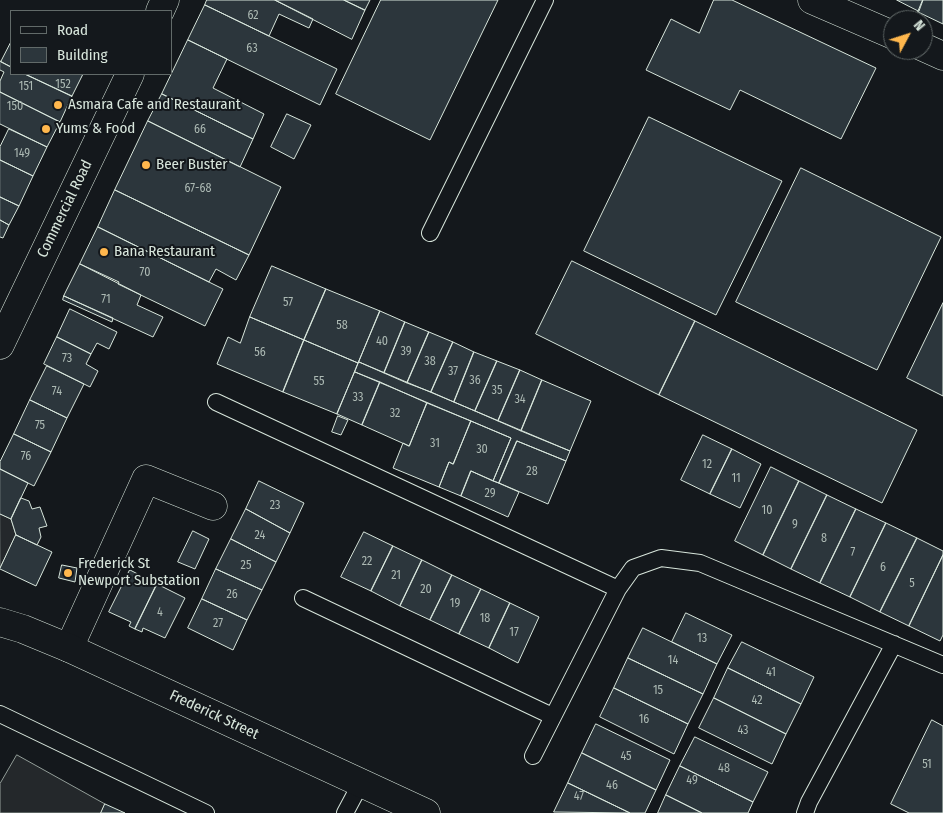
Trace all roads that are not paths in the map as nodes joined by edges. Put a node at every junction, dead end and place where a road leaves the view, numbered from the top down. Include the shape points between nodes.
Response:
1 (545, 0) edge
2 (812, 0) edge
3 (883, 31) edge
4 (130, 75) edge
5 (430, 233) dead end
6 (0, 344) edge
7 (216, 402) dead end
8 (213, 506) dead end
9 (618, 589) junction
10 (303, 598) dead end
11 (0, 622) edge
12 (894, 644) junction
13 (69, 648) junction
14 (943, 665) edge
15 (0, 714) edge
16 (552, 716) junction
17 (533, 756) dead end
18 (361, 783) junction
19 (206, 813) edge
20 (345, 813) edge
21 (426, 813) edge
22 (805, 813) edge

1 - 5 lane
2 - 3 street
4 - 6 street, Commercial Road
7 - 9 lane
8 - 13 street via 146,479
9 - 12 lane via 633,568 661,558 700,563
9 - 16 lane
10 - 16 lane
11 - 13 street, Frederick Street
12 - 14 lane
12 - 22 lane
13 - 18 street, Frederick Street
15 - 19 lane
16 - 17 lane
18 - 20 lane
18 - 21 street, Frederick Street

